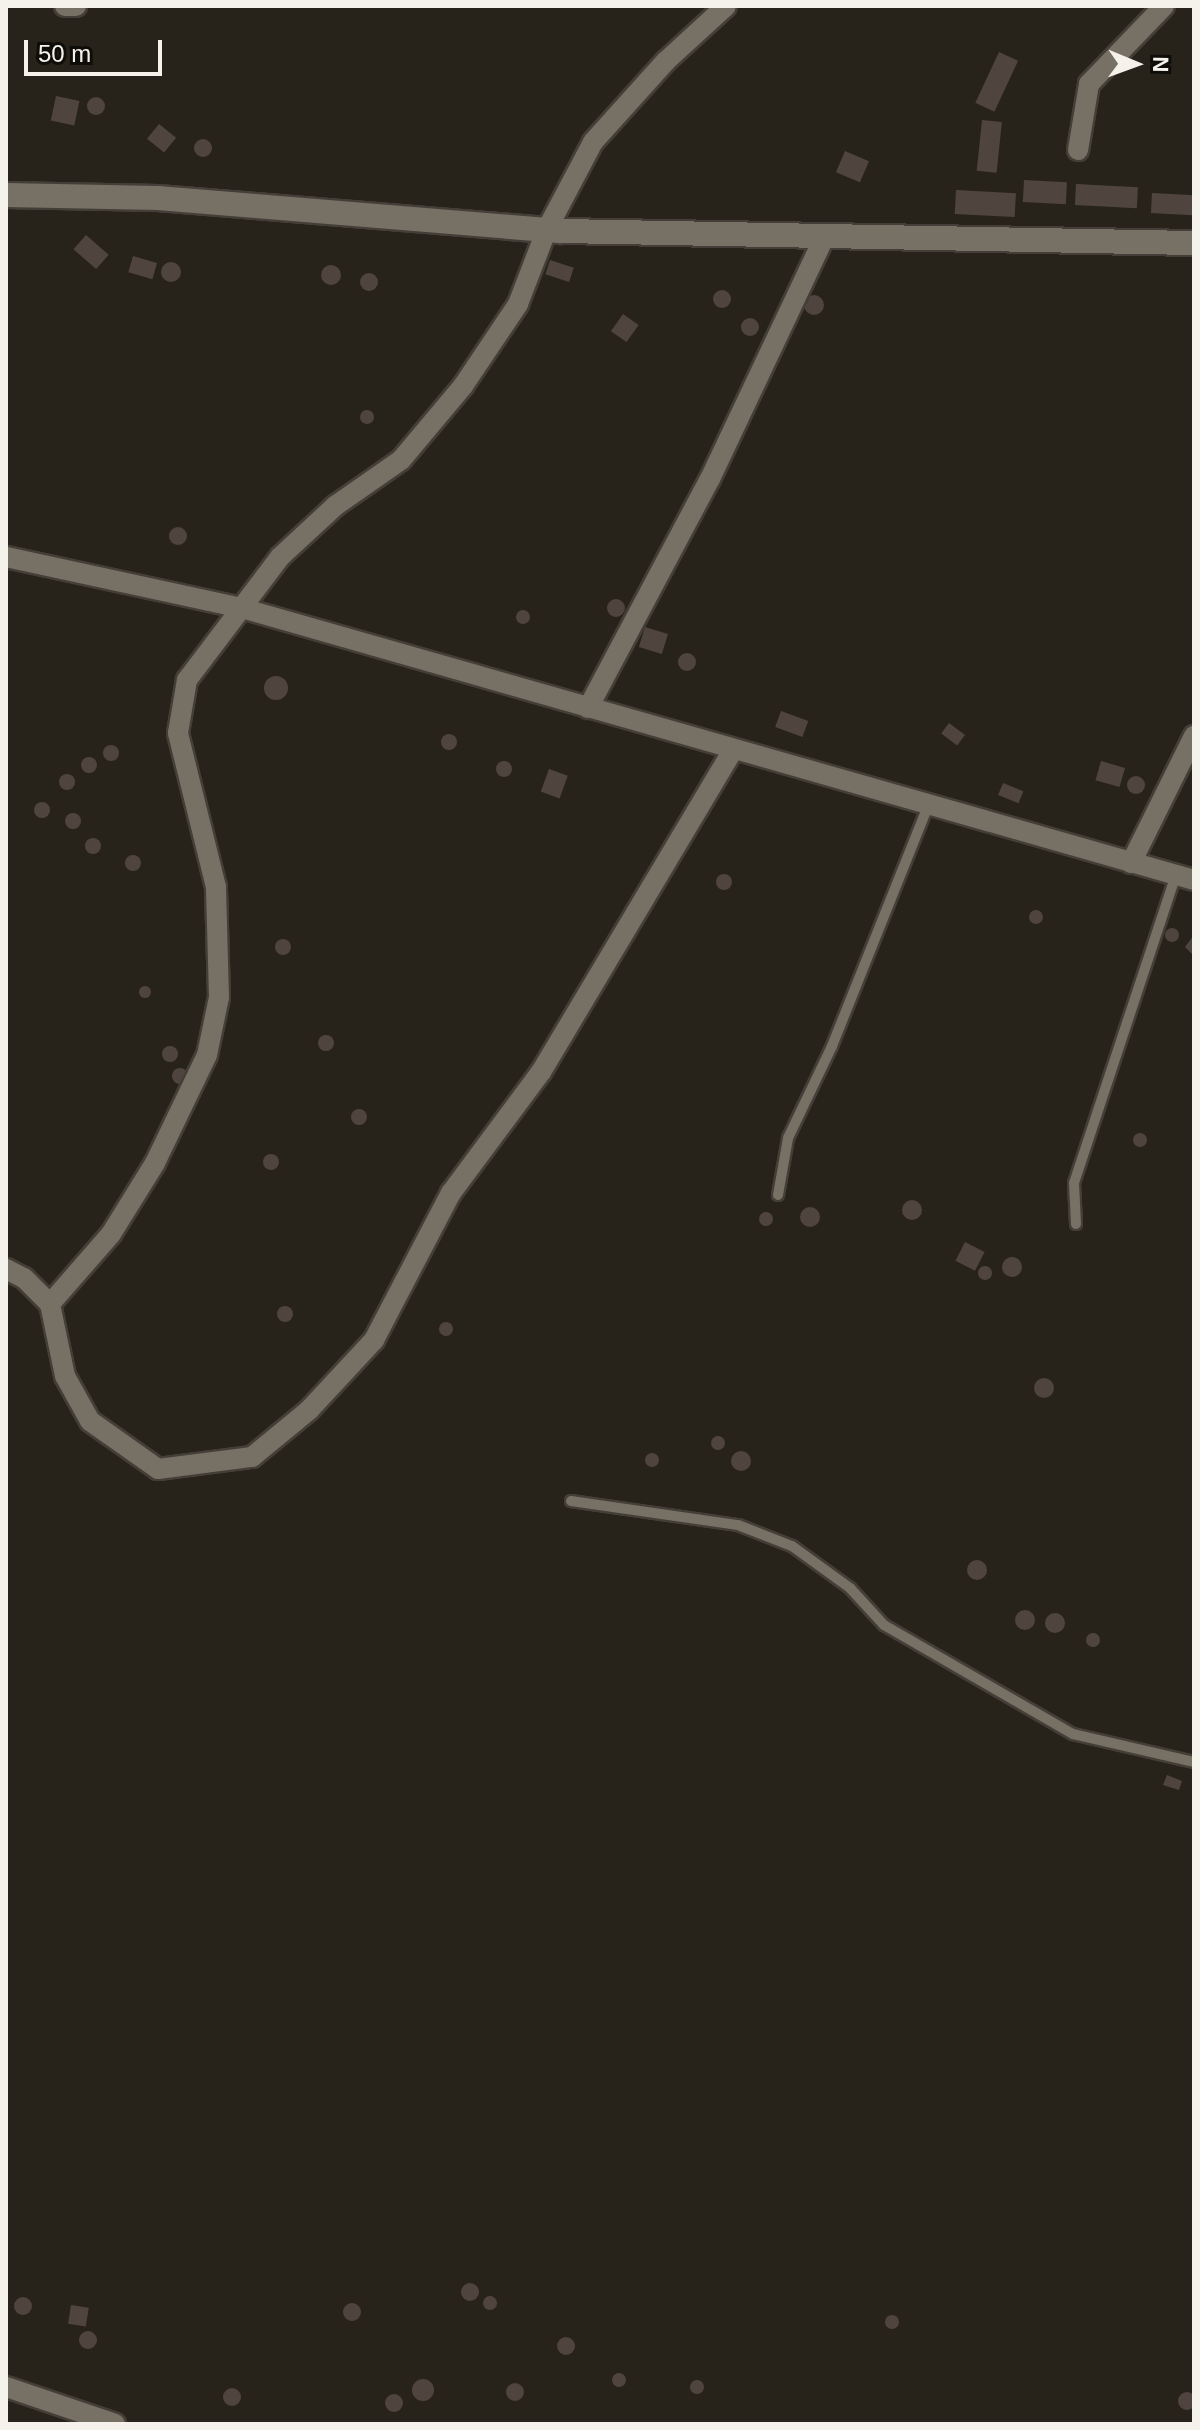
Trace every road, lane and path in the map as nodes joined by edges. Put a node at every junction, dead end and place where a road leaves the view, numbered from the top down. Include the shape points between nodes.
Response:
1 (65, 6) edge
2 (76, 6) edge
3 (726, 6) edge
4 (1164, 6) edge
5 (1078, 150) dead end
6 (6, 195) edge
7 (547, 229) junction
8 (825, 236) junction
9 (1194, 243) edge
10 (6, 557) edge
11 (238, 607) junction
12 (588, 708) junction
13 (1194, 736) edge
14 (733, 750) junction
15 (928, 806) junction
16 (1131, 863) junction
17 (1185, 878) edge
18 (778, 1195) dead end
19 (1076, 1224) dead end
20 (6, 1269) edge
21 (50, 1304) junction
22 (571, 1501) dead end
23 (1194, 1762) edge
24 (6, 2387) edge
25 (115, 2424) edge

1 - 2 street
3 - 7 street via 666,61 593,142
4 - 5 street via 1089,84
6 - 7 street via 158,198
7 - 8 street
7 - 11 street via 518,304 463,386 401,460 335,506 280,557
8 - 9 street
8 - 12 street via 710,479
10 - 11 street
11 - 12 street
11 - 21 street via 187,680 178,733 216,887 219,997 207,1055 155,1163 111,1234
12 - 14 street
13 - 16 street
14 - 15 street
14 - 21 street via 541,1072 451,1193 374,1340 309,1410 252,1457 158,1469 90,1421 65,1376
15 - 16 street
15 - 18 lane via 832,1046 788,1138
16 - 17 street
17 - 19 lane via 1077,1170
20 - 21 street
22 - 23 lane via 738,1525 792,1546 850,1588 884,1625 1073,1734
24 - 25 street

